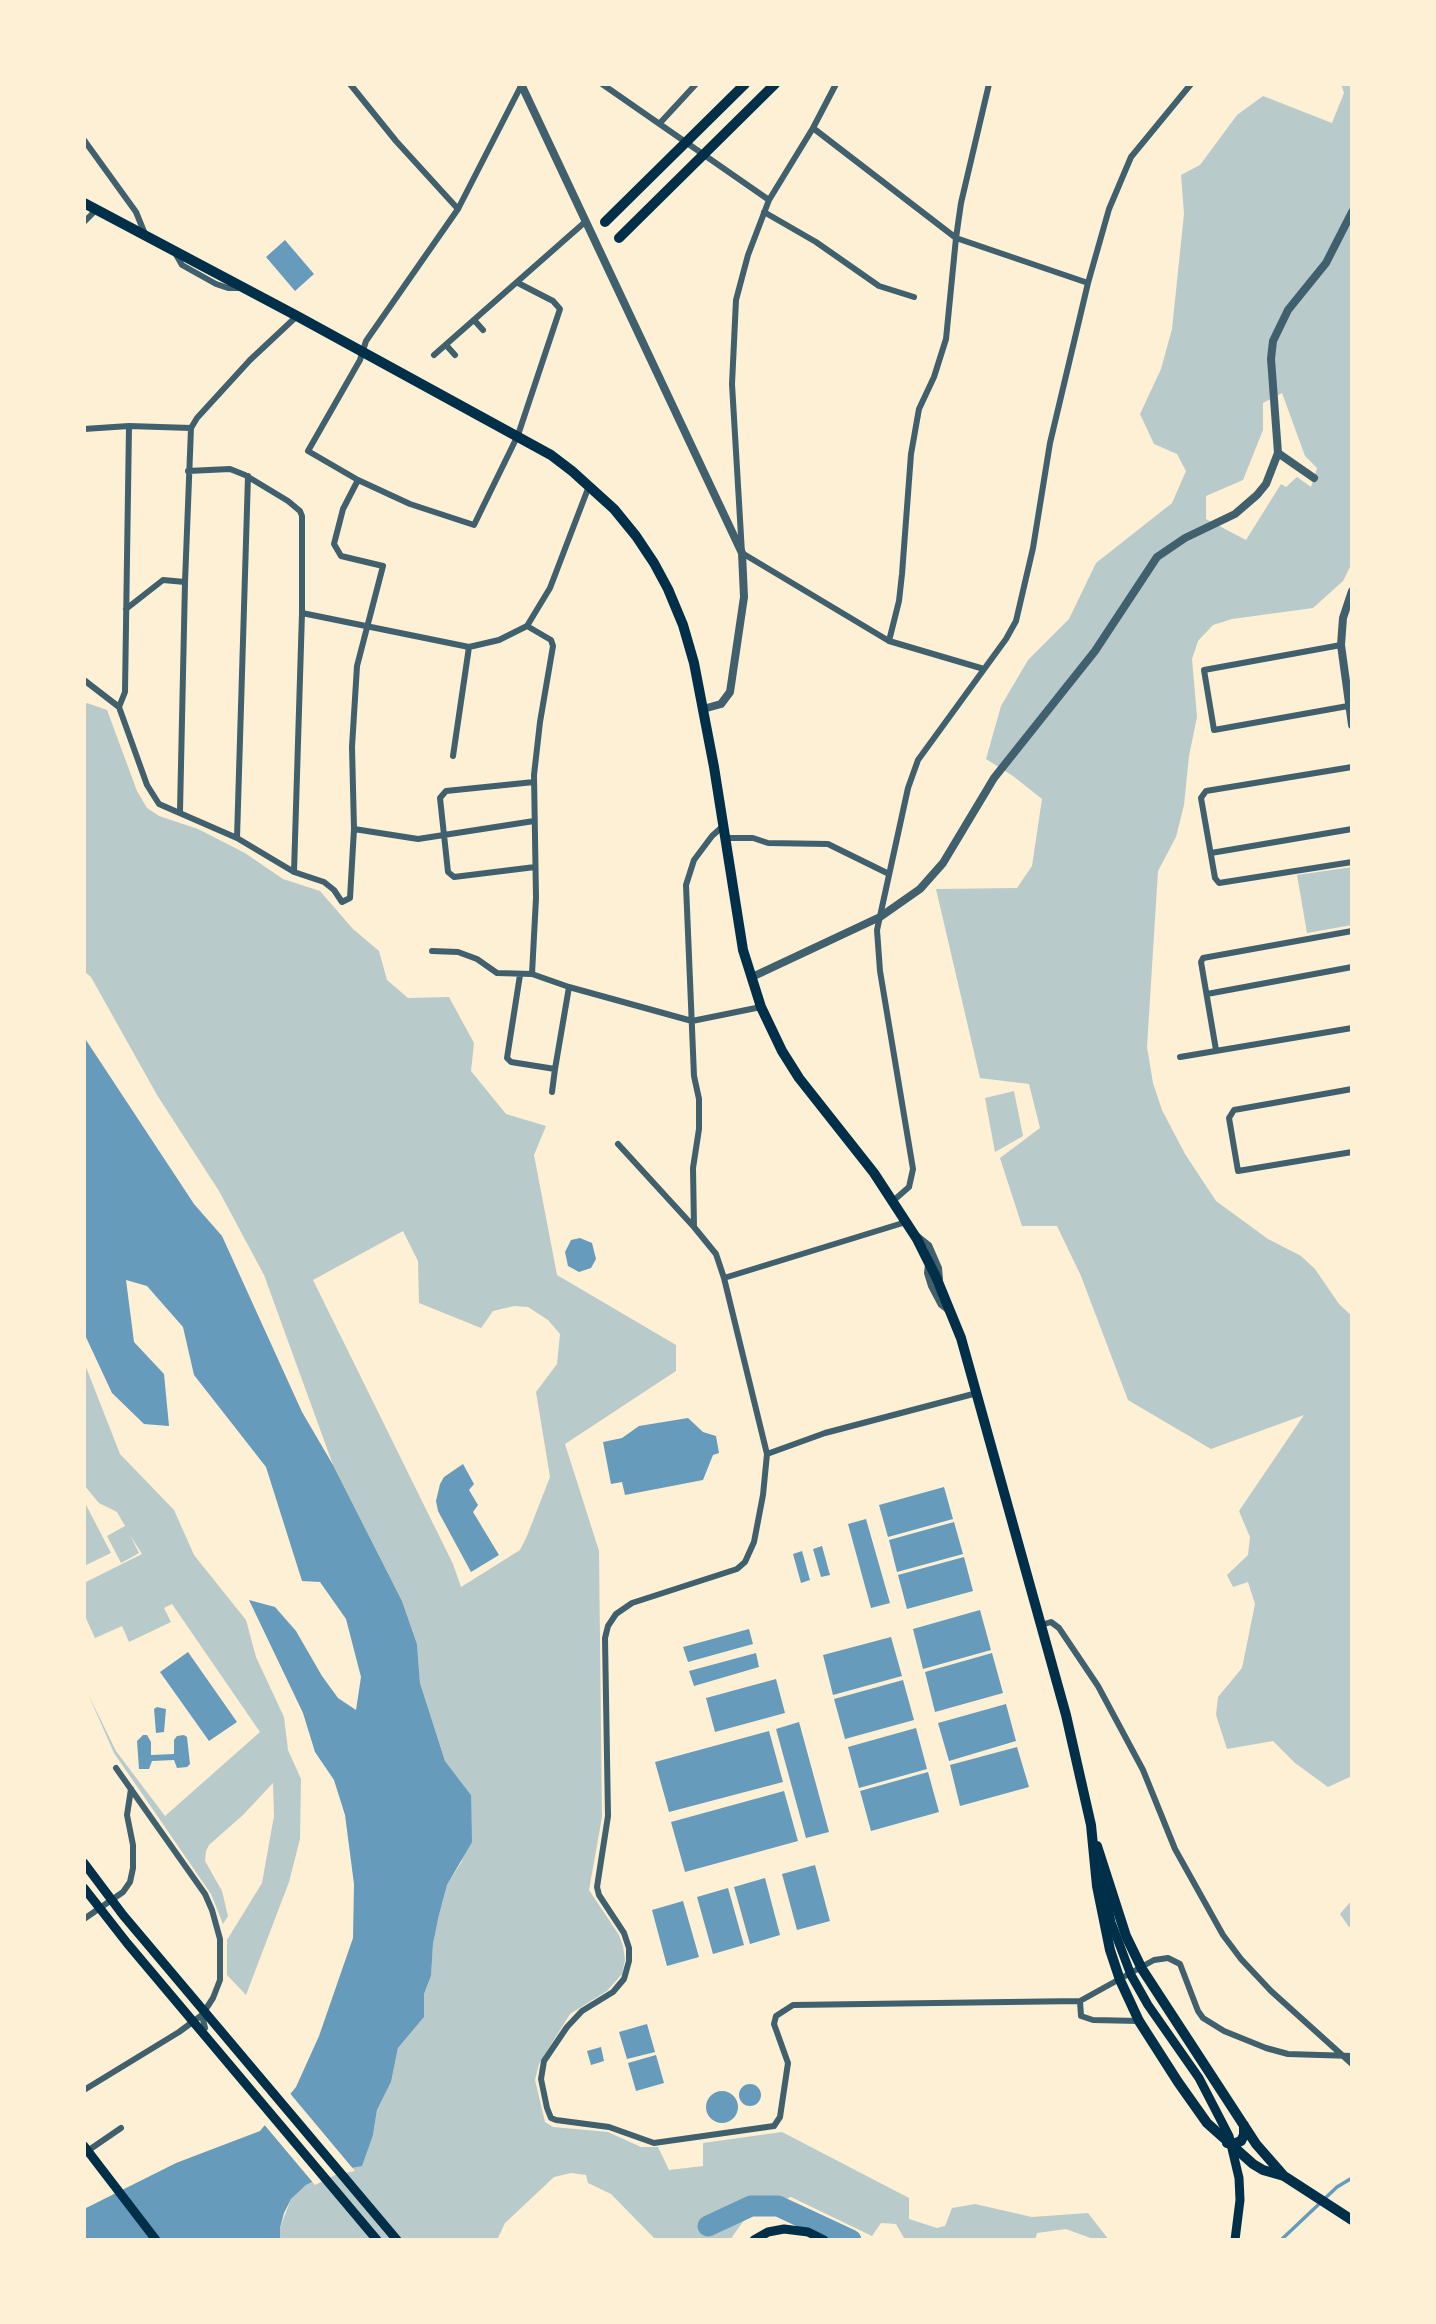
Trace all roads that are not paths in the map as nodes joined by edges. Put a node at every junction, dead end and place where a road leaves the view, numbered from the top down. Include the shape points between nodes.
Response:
1 (350, 84) edge
2 (602, 84) edge
3 (696, 84) edge
4 (745, 84) edge
5 (775, 84) edge
6 (836, 84) edge
7 (989, 84) edge
8 (1191, 84) edge
9 (520, 85) edge
10 (660, 123) junction
11 (813, 128) junction
12 (84, 140) edge
13 (769, 200) junction
14 (84, 203) edge
15 (97, 209) junction
16 (458, 209) junction
17 (764, 212) junction
18 (1352, 212) edge
19 (84, 222) edge
20 (585, 222) junction
21 (605, 222) dead end
22 (145, 234) junction
23 (956, 237) junction
24 (618, 238) dead end
25 (518, 282) junction
26 (1088, 284) junction
27 (914, 297) dead end
28 (297, 316) junction
29 (474, 320) junction
30 (483, 330) dead end
31 (446, 345) junction
32 (362, 351) junction
33 (434, 355) dead end
34 (455, 355) dead end
35 (129, 426) junction
36 (191, 428) junction
37 (84, 429) edge
38 (518, 435) junction
39 (1278, 453) junction
40 (188, 471) junction
41 (248, 476) junction
42 (1314, 478) dead end
43 (358, 480) junction
44 (590, 486) junction
45 (742, 553) junction
46 (185, 582) junction
47 (1352, 591) edge
48 (127, 609) junction
49 (302, 613) junction
50 (1348, 618) edge
51 (368, 626) junction
52 (527, 626) junction
53 (889, 641) junction
54 (1341, 645) junction
55 (469, 648) junction
56 (984, 669) junction
57 (1348, 678) edge
58 (84, 680) edge
59 (1348, 706) junction
60 (119, 707) junction
61 (703, 709) junction
62 (1352, 725) edge
63 (453, 757) dead end
64 (1352, 767) edge
65 (534, 782) junction
66 (180, 811) junction
67 (534, 821) junction
68 (722, 827) junction
69 (354, 829) junction
70 (1352, 829) edge
71 (443, 835) junction
72 (237, 838) junction
73 (724, 838) junction
74 (1211, 853) junction
75 (1352, 862) edge
76 (535, 867) junction
77 (294, 872) junction
78 (889, 874) junction
79 (880, 917) junction
80 (1352, 931) edge
81 (432, 951) dead end
82 (1352, 967) edge
83 (532, 974) junction
84 (520, 975) junction
85 (752, 977) junction
86 (569, 987) junction
87 (1207, 994) junction
88 (761, 1007) junction
89 (692, 1021) junction
90 (1352, 1028) edge
91 (1216, 1050) junction
92 (1180, 1057) dead end
93 (555, 1069) junction
94 (1352, 1089) edge
95 (552, 1091) dead end
96 (618, 1144) dead end
97 (1352, 1152) edge
98 (893, 1201) junction
99 (906, 1222) junction
100 (694, 1227) junction
101 (913, 1233) junction
102 (928, 1262) junction
103 (724, 1278) junction
104 (939, 1285) junction
105 (951, 1313) junction
106 (977, 1393) junction
107 (767, 1454) junction
108 (1041, 1625) junction
109 (117, 1768) dead end
110 (131, 1789) junction
111 (1091, 1825) junction
112 (84, 1863) edge
113 (84, 1888) edge
114 (84, 1919) edge
115 (1142, 1969) junction
116 (1130, 1975) junction
117 (1120, 1980) junction
118 (1080, 2001) junction
119 (202, 2015) junction
120 (1139, 2021) junction
121 (205, 2028) dead end
122 (1349, 2056) edge
123 (1352, 2064) edge
124 (84, 2090) edge
125 (1244, 2124) junction
126 (121, 2128) dead end
127 (1227, 2143) junction
128 (84, 2146) edge
129 (84, 2153) edge
130 (1284, 2176) junction
131 (1352, 2220) edge
132 (156, 2240) edge
133 (377, 2240) edge
134 (397, 2240) edge
135 (754, 2240) edge
136 (824, 2240) edge
137 (1235, 2240) edge

1 - 16 street
2 - 10 street
3 - 10 street
4 - 21 highway
5 - 24 highway
6 - 11 street
7 - 23 street
8 - 26 street via 1132,157 1109,209
9 - 16 street
9 - 20 street
10 - 13 street
11 - 13 street
11 - 23 street
12 - 22 street via 136,212
13 - 17 street
14 - 15 highway
15 - 19 street
15 - 22 highway
16 - 32 street
17 - 27 street via 879,286
17 - 45 street via 736,300 732,384
18 - 39 street via 1326,263 1288,310 1273,341
20 - 25 street
20 - 45 street
22 - 28 highway
23 - 26 street
23 - 53 street via 946,339 919,409 911,454 899,601
25 - 29 street
25 - 38 street via 560,309
26 - 56 street via 1050,443 1021,603 1011,630
28 - 32 highway
28 - 36 street via 250,360
29 - 30 street
29 - 31 street
31 - 33 street
31 - 34 street
32 - 38 highway
32 - 43 street via 308,451
35 - 36 street
35 - 37 street
35 - 48 street
36 - 40 street
38 - 43 street via 474,525 410,504
38 - 44 highway
39 - 42 street
39 - 79 street via 1266,484 1247,505 1157,557 1095,651 994,778 943,863 920,889
40 - 41 street via 230,469
40 - 46 street
41 - 49 street via 288,500 303,516
41 - 72 street
43 - 51 street via 343,509 334,544 341,556 383,566
44 - 52 street via 550,588
44 - 61 highway via 636,536 668,589 683,625
45 - 53 street
45 - 61 street via 744,597 730,692 722,704
46 - 48 street via 163,580
46 - 66 street
47 - 50 street
48 - 60 street via 125,692
49 - 51 street
49 - 77 street
50 - 54 street
51 - 55 street
51 - 69 street via 357,666 352,747
52 - 55 street
52 - 65 street via 551,640 553,646
53 - 56 street
54 - 57 street
54 - 59 street via 1204,670 1214,730
55 - 63 street
56 - 78 street via 915,766
57 - 59 street
58 - 60 street
59 - 62 street
60 - 66 street via 146,785 159,804
61 - 68 highway
64 - 74 street via 1203,793
65 - 67 street
65 - 71 street via 446,790 440,798
66 - 72 street
67 - 71 street
67 - 76 street
68 - 73 highway
68 - 89 street via 695,860 686,885
69 - 71 street via 418,839
69 - 77 street via 352,881 346,902 324,882
70 - 74 street
71 - 76 street via 448,872 454,877
72 - 77 street
73 - 78 street via 828,844
73 - 85 highway
74 - 75 street via 1215,878 1221,883
76 - 83 street
78 - 79 street
79 - 85 street
79 - 98 street via 880,971 913,1170 909,1187
80 - 87 street via 1206,956 1201,962
81 - 84 street via 458,952 498,973
82 - 87 street
83 - 84 street
83 - 86 street
84 - 93 street via 507,1058
85 - 88 highway
86 - 89 street
86 - 93 street
87 - 91 street
88 - 89 street
88 - 98 highway via 799,1077
89 - 100 street via 699,1129 693,1168
90 - 91 street
91 - 92 street
93 - 95 street
94 - 97 street via 1234,1110 1229,1118 1238,1171
96 - 100 street
98 - 99 highway
99 - 101 highway
99 - 103 street
100 - 103 street via 716,1254
101 - 102 highway
101 - 104 street via 929,1245 939,1268
102 - 104 highway
102 - 105 street via 931,1286
103 - 107 street
104 - 105 highway
105 - 106 highway
106 - 107 street via 825,1433
106 - 108 highway
107 - 118 street via 758,1528 745,1562 727,1573 632,1603 608,1626 608,1816 597,1887 624,1933 629,1961 624,1979 601,2001 582,2011 544,2062 541,2079 551,2118 609,2127 654,2143 774,2126 780,2117 788,2063 774,2024 776,2016 793,2005
108 - 111 highway
108 - 122 street via 1051,1622 1059,1628 1098,1686 1143,1770 1175,1849 1223,1935 1263,1983
109 - 110 street
110 - 114 street via 127,1815 133,1844 130,1882
110 - 119 street via 205,1894 218,1926 220,1980
111 - 115 highway via 1126,1936
111 - 116 main road via 1111,1922
111 - 117 highway via 1097,1886
112 - 134 main road
113 - 133 main road
115 - 116 street
115 - 122 street via 1162,1958 1180,1964 1198,2011 1237,2037 1288,2054
115 - 125 highway
116 - 117 street
116 - 137 main road via 1199,2078 1229,2136 1239,2178
117 - 118 street
117 - 120 highway
118 - 120 street via 1081,2015 1100,2021
119 - 121 street
119 - 124 street
120 - 127 highway via 1194,2105
122 - 123 street
125 - 127 highway via 1241,2141
125 - 130 highway
126 - 129 street
127 - 130 highway via 1263,2170
128 - 132 main road
130 - 131 highway
135 - 136 main road via 784,2229

